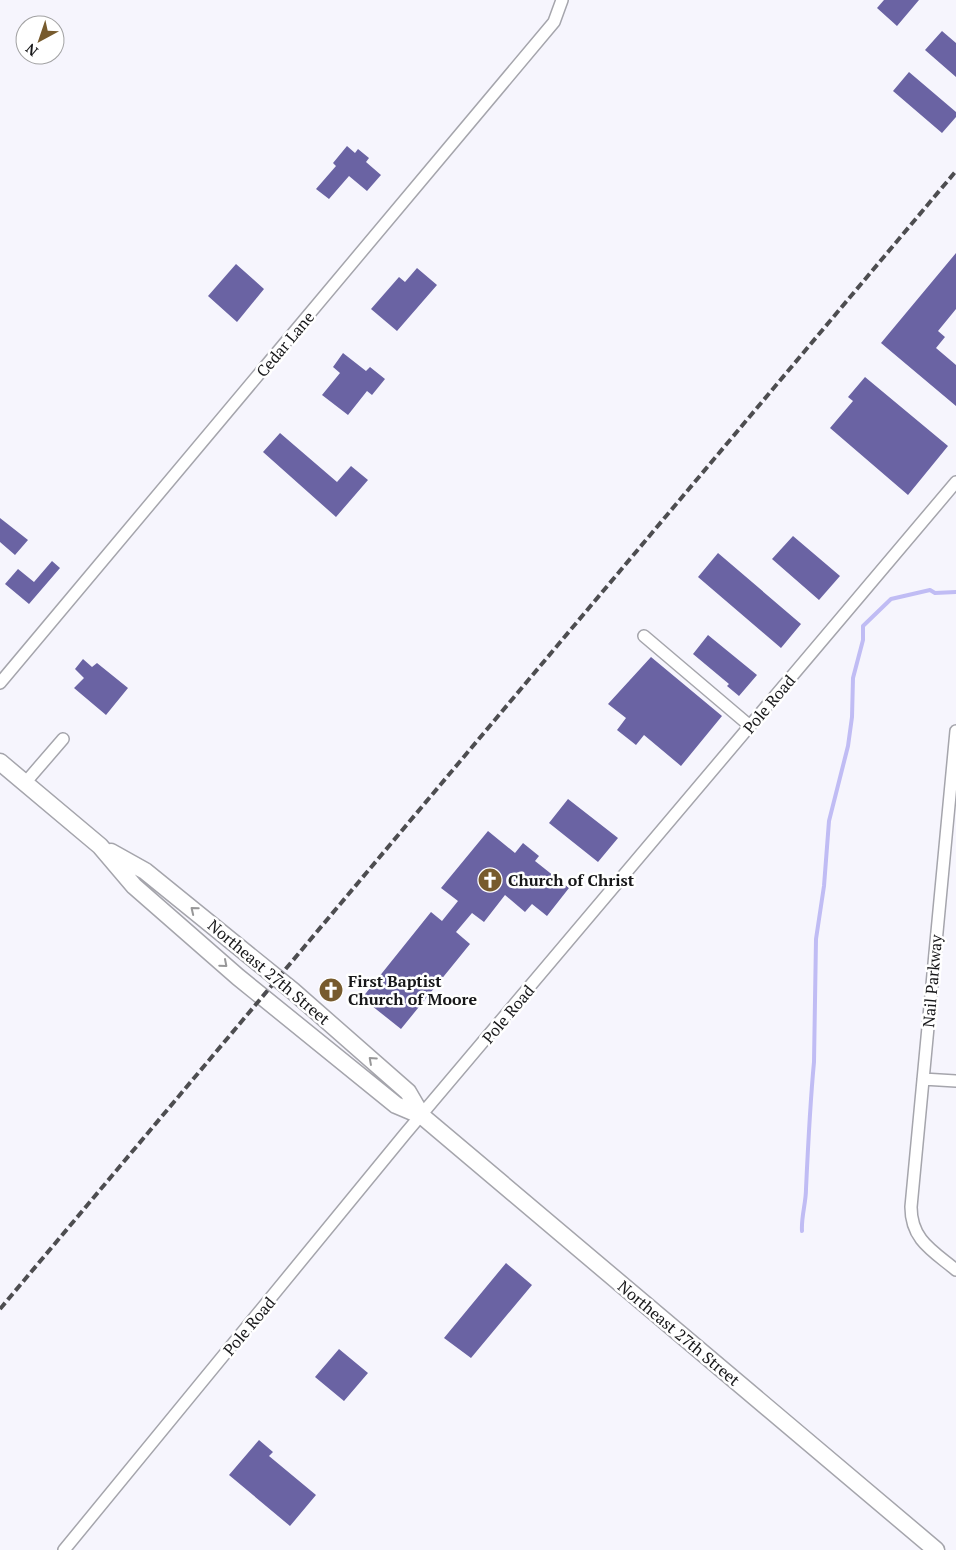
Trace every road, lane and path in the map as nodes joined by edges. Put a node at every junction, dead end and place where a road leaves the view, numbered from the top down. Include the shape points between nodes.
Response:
1 (562, 0) edge
2 (956, 482) edge
3 (644, 636) dead end
4 (0, 683) edge
5 (750, 726) junction
6 (956, 731) edge
7 (63, 739) dead end
8 (0, 762) edge
9 (25, 783) junction
10 (100, 846) junction
11 (923, 1079) junction
12 (956, 1081) edge
13 (422, 1116) junction
14 (956, 1270) edge
15 (64, 1550) edge
16 (936, 1550) edge

1 - 4 street, Cedar Lane via 554,22 537,43
2 - 5 street, Pole Road
3 - 5 street
5 - 13 street, Pole Road
6 - 11 street, Nail Parkway
7 - 9 street
8 - 9 main road, Northeast 27th Street
9 - 10 main road, Northeast 27th Street
10 -> 13 main road, Northeast 27th Street via 134,886 258,994 396,1105
13 -> 10 main road, Northeast 27th Street via 408,1092 293,991 145,871
11 - 12 street
11 - 14 street, Nail Parkway via 910,1207 915,1231 926,1245
13 - 15 street, Pole Road
13 - 16 main road, Northeast 27th Street

